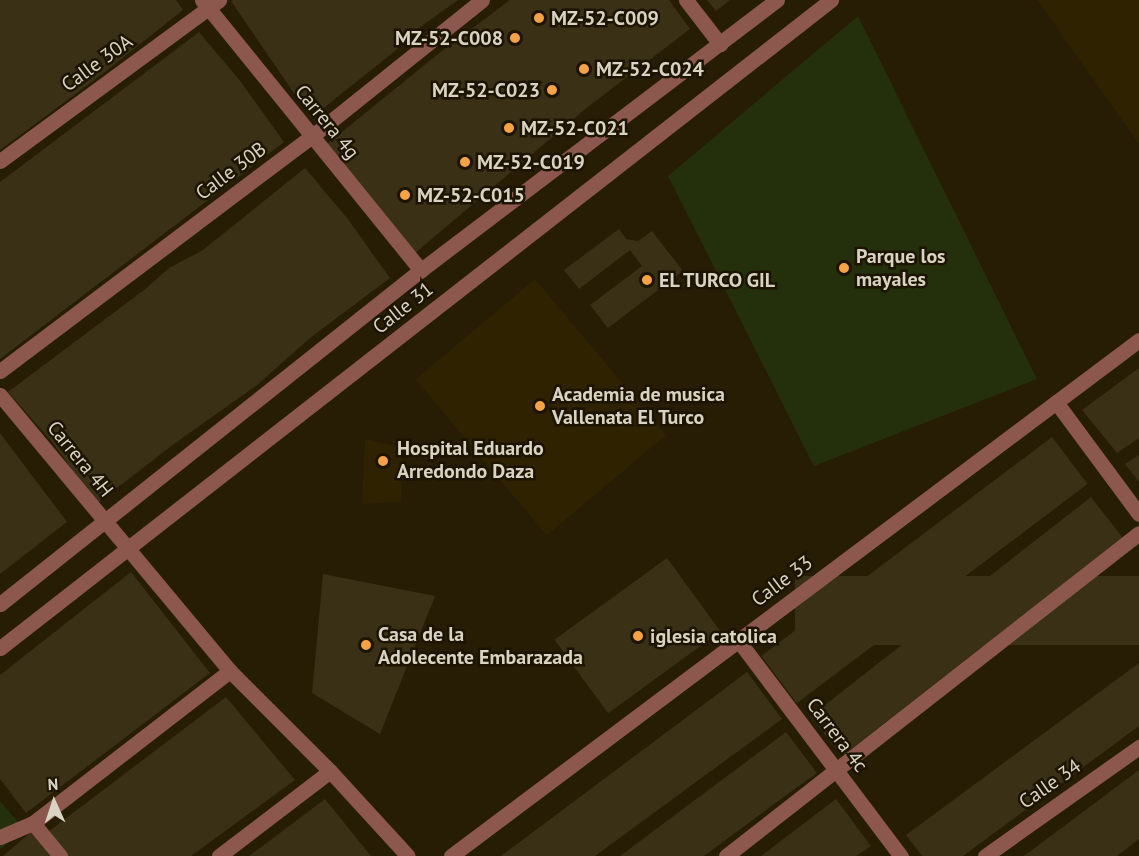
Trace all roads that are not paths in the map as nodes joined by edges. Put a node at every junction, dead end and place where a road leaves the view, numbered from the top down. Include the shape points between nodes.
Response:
1 (482, 0) edge
2 (686, 0) edge
3 (777, 0) edge
4 (831, 0) edge
5 (210, 3) edge
6 (720, 44) junction
7 (311, 137) junction
8 (0, 161) edge
9 (421, 270) junction
10 (1139, 340) edge
11 (0, 370) edge
12 (0, 395) edge
13 (1056, 402) junction
14 (1139, 514) edge
15 (104, 521) junction
16 (1139, 533) edge
17 (126, 550) junction
18 (0, 604) edge
19 (738, 640) junction
20 (0, 648) edge
21 (230, 670) junction
22 (1139, 747) edge
23 (330, 771) junction
24 (837, 771) junction
25 (33, 823) junction
26 (0, 837) edge
27 (60, 856) edge
28 (219, 856) edge
29 (408, 856) edge
30 (451, 856) edge
31 (726, 856) edge
32 (901, 856) edge
33 (985, 856) edge

1 - 7 street, Calle 30B
2 - 6 street
3 - 6 street, Calle 31
4 - 17 street, Calle 31
5 - 7 street, Carrera 4g
5 - 8 street, Calle 30A
6 - 9 street, Calle 31
7 - 9 street, Carrera 4g
7 - 11 street, Calle 30B
9 - 15 street, Calle 31
10 - 13 street, Calle 33
12 - 15 street, Carrera 4H
13 - 14 street
13 - 19 street, Calle 33
15 - 17 street, Carrera 4H
15 - 18 street, Calle 31
16 - 24 street
17 - 20 street, Calle 31
17 - 21 street, Carrera 4H
19 - 24 street, Carrera 4c
19 - 30 street, Calle 33
21 - 23 street, Carrera 4H
21 - 25 street
22 - 33 street, Calle 34
23 - 28 street
23 - 29 street, Carrera 4H
24 - 31 street
24 - 32 street, Carrera 4c
25 - 26 street
25 - 27 street

